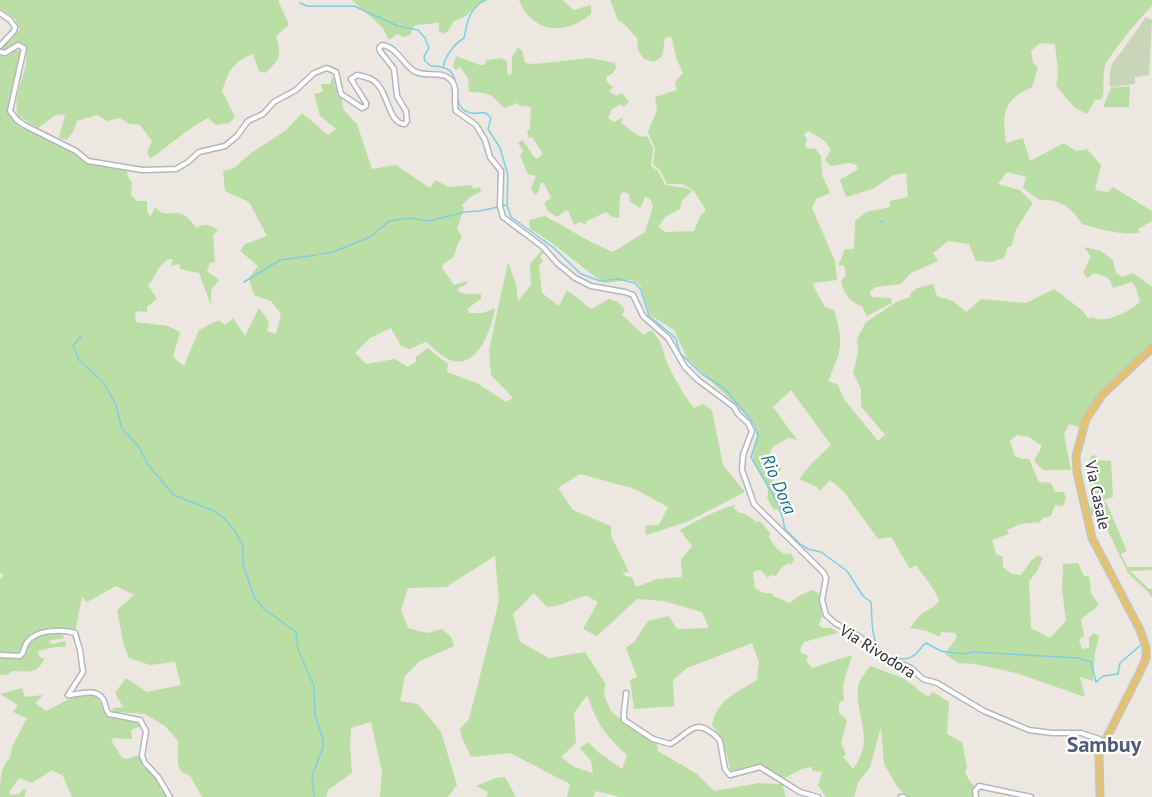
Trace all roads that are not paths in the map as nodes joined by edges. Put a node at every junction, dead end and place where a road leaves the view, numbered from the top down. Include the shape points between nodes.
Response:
1 (0, 13) edge
2 (0, 46) edge
3 (0, 52) edge
4 (1152, 348) edge
5 (0, 655) edge
6 (627, 693) dead end
7 (1103, 743) junction
8 (170, 797) edge
9 (819, 797) edge
10 (976, 797) edge
11 (1030, 797) edge
12 (1100, 797) edge

1 - 2 street via 15,27
3 - 7 street, Via Rivodora via 5,54 18,45 24,48 10,111 17,120 88,161 144,171 176,169 199,152 229,144 248,121 263,114 320,69 336,72 341,94 362,108 366,103 351,79 357,75 371,79 383,92 393,116 405,124 407,115 397,96 394,69 380,46 396,52 420,74 451,80 456,111 476,125 490,158 499,168 503,217 575,278 591,286 633,295 645,319 668,338 685,367 748,423 752,431 741,470 751,496 758,509 823,572 826,615 880,654 984,711 1029,730 1081,733
4 - 7 main road, Via Casale via 1102,394 1086,419 1076,456 1092,538 1146,647 1140,672
5 - 8 street via 20,656 26,643 43,633 75,633 83,672 68,695 98,694 109,714 140,720 146,731 142,756
6 - 9 street via 624,720 652,739 670,744 692,728 705,728 720,741 725,769 730,775 760,767 800,792
7 - 12 main road, Via Casale via 1099,753
10 - 11 street via 979,786

